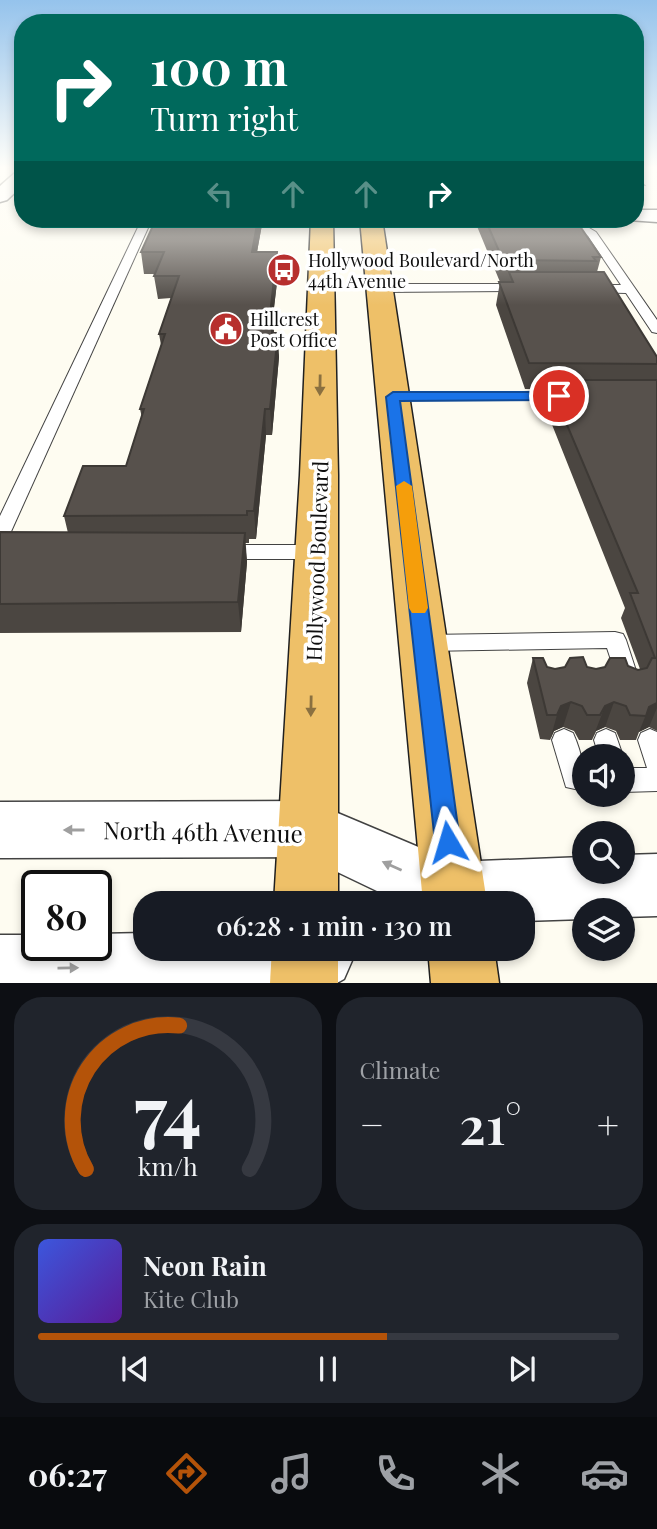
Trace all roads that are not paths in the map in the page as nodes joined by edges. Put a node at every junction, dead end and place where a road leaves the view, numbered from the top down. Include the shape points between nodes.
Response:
1 (143, 228) edge
2 (323, 228) edge
3 (351, 228) edge
4 (371, 228) edge
5 (582, 228) edge
6 (535, 288) edge
7 (576, 288) edge
8 (631, 289) junction
9 (368, 297) junction
10 (657, 329) edge
11 (578, 396) edge
12 (393, 397) junction
13 (0, 536) edge
14 (205, 552) edge
15 (315, 552) junction
16 (423, 643) junction
17 (629, 683) edge
18 (564, 740) dead end
19 (572, 768) edge
20 (657, 779) edge
21 (635, 780) edge
22 (309, 829) junction
23 (0, 830) edge
24 (657, 885) edge
25 (310, 891) edge
26 (415, 891) edge
27 (449, 891) edge
28 (535, 901) edge
29 (133, 960) edge
30 (461, 961) edge
31 (0, 969) edge
32 (465, 983) edge

1 - 13 lane
2 -> 15 highway, Hollywood Boulevard
3 - 9 highway
4 - 9 highway
5 - 8 lane via 592,234
6 - 9 lane
7 - 8 lane
8 - 10 lane
9 - 12 highway
11 - 12 lane
12 - 16 highway
14 - 15 lane
15 -> 22 highway, Hollywood Boulevard
16 - 17 lane via 541,652 579,651 615,640
16 - 27 highway
18 - 19 lane
20 - 21 lane
22 -> 23 street, North 46th Avenue
22 - 25 highway, Hollywood Boulevard
26 -> 22 street, North 46th Avenue
24 - 28 street
31 -> 29 street
30 - 32 highway

